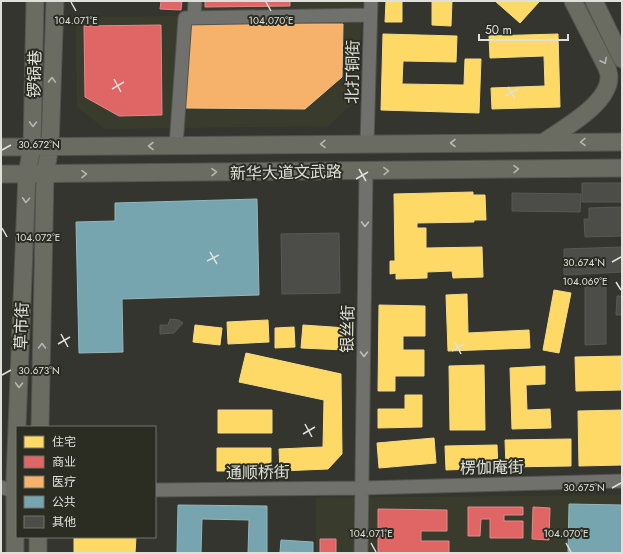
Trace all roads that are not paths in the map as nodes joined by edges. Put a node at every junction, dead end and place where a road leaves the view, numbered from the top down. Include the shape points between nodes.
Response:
1 (35, 1) edge
2 (55, 1) edge
3 (195, 1) edge
4 (370, 1) edge
5 (573, 1) edge
6 (594, 1) edge
7 (370, 15) junction
8 (194, 18) junction
9 (622, 59) edge
10 (544, 142) junction
11 (622, 142) edge
12 (367, 144) junction
13 (176, 146) junction
14 (1, 147) edge
15 (32, 147) junction
16 (50, 147) junction
17 (622, 168) edge
18 (366, 171) junction
19 (1, 174) edge
20 (27, 174) junction
21 (45, 174) junction
22 (40, 426) edge
23 (622, 481) edge
24 (362, 488) junction
25 (8, 489) edge
26 (156, 490) edge
27 (38, 538) edge
28 (15, 553) edge
29 (38, 553) edge
30 (361, 553) edge

1 -> 15 main road, 锣锅巷
16 -> 2 main road, 锣锅巷
3 - 8 street
4 - 7 street, 北打铜街
5 -> 10 main road via 607,68 608,85 596,105
6 - 9 main road
7 - 8 street
7 - 12 street, 北打铜街
8 - 13 street via 185,18
11 -> 10 main road, 新华大道文武路
10 -> 12 main road, 新华大道文武路
12 -> 13 main road, 新华大道文武路
13 -> 16 main road, 新华大道文武路
14 - 15 main road, 新华大道文武路
15 - 16 main road, 新华大道文武路
15 - 20 main road, 草市街
16 - 21 main road, 草市街
18 -> 17 main road, 新华大道文武路
21 -> 18 main road, 新华大道文武路
18 -> 24 street, 银丝街
19 - 20 main road, 新华大道文武路
20 - 21 main road, 新华大道文武路
20 -> 25 main road, 草市街
22 -> 21 main road, 草市街
23 - 24 street, 楞伽庵街
24 - 26 street, 通顺桥街
24 - 30 street, 银丝街
25 - 28 main road, 草市街
27 - 29 main road

